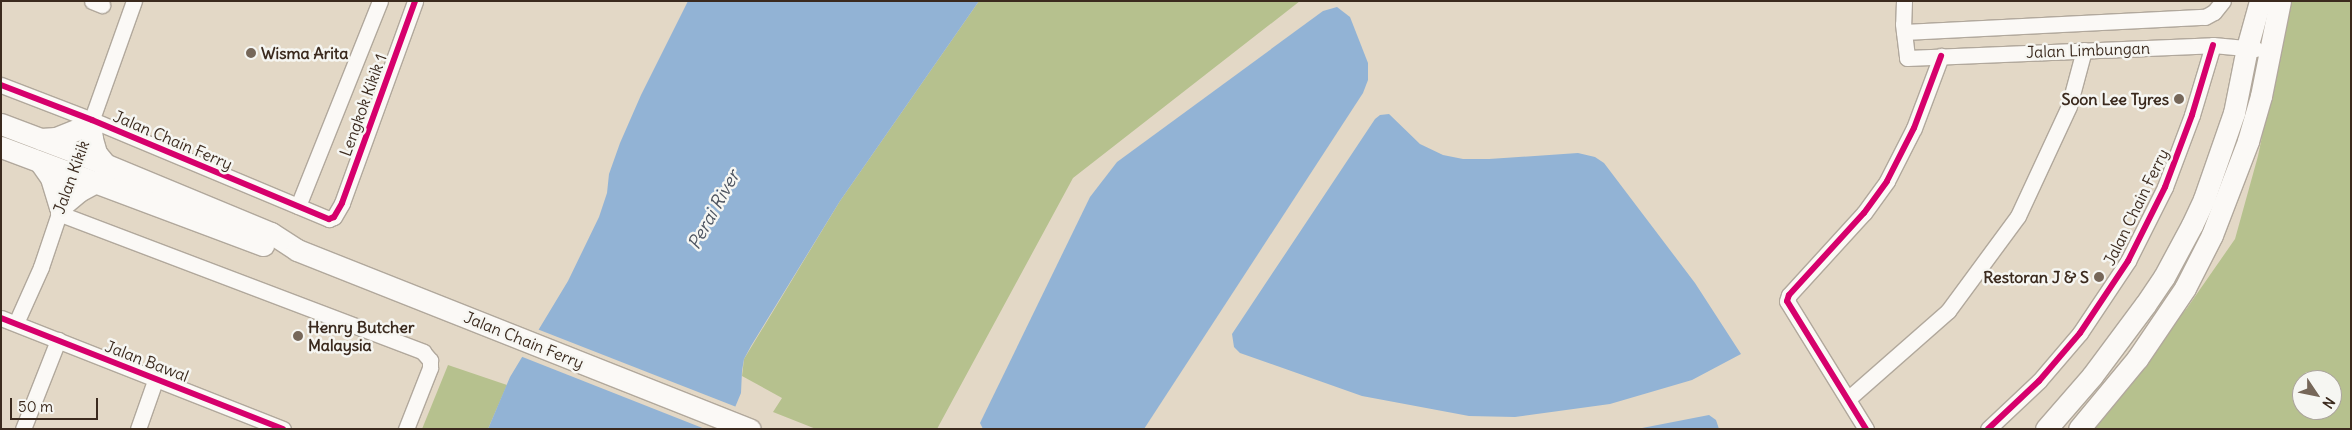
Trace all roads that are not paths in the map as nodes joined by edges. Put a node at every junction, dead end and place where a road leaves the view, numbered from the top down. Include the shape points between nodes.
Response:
1 (134, 1) edge
2 (380, 1) edge
3 (415, 1) edge
4 (1904, 1) edge
5 (2223, 1) edge
6 (2273, 2) edge
7 (2106, 22) junction
8 (1904, 32) junction
9 (2213, 45) junction
10 (2247, 48) junction
11 (2107, 49) junction
12 (2084, 50) junction
13 (2269, 50) junction
14 (1941, 56) junction
15 (1, 85) edge
16 (91, 122) junction
17 (1, 124) edge
18 (40, 139) junction
19 (1, 147) edge
20 (80, 154) junction
21 (40, 162) junction
22 (100, 173) junction
23 (72, 174) junction
24 (298, 206) junction
25 (59, 210) junction
26 (334, 217) joint
27 (1, 318) edge
28 (16, 323) junction
29 (58, 340) junction
30 (156, 378) junction
31 (1849, 398) junction
32 (265, 426) edge
33 (23, 429) edge
34 (138, 429) edge
35 (283, 429) edge
36 (406, 429) edge
37 (750, 429) edge
38 (1866, 429) edge
39 (1988, 429) edge
40 (2046, 429) edge
41 (2079, 429) edge

1 - 16 street, Jalan Kikik
2 - 24 street, Lengkok Kikik 1
3 - 26 street, Lengkok Kikik 1 via 342,203
4 - 8 street
5 - 7 street, Jalan Limbungan via 2205,17
6 - 10 highway
6 - 13 highway
7 - 8 street, Jalan Limbungan
7 - 11 street
8 - 14 street, Jalan Limbungan via 1907,58
9 - 10 street, Jalan Limbungan
9 - 11 street, Jalan Limbungan
9 - 39 street, Jalan Chain Ferry via 2192,116 2165,187 2128,261 2080,333 2040,382
10 - 13 street, Jalan Limbungan
10 - 40 highway via 2234,113 2192,225 2145,305 2092,376
11 - 12 street, Jalan Limbungan
12 - 14 street, Jalan Limbungan
12 - 31 street via 2069,106 2018,216 1948,311
13 - 41 highway via 2261,96 2248,141 2212,235 2185,288 2137,358
14 - 31 street via 1914,128 1887,181 1864,213 1787,301
15 - 16 street, Jalan Chain Ferry
16 - 18 highway via 56,138
16 - 20 street, Jalan Kikik
16 - 22 highway
16 - 24 street, Jalan Chain Ferry
17 - 18 highway, Jalan Chain Ferry
18 - 20 highway, Jalan Chain Ferry
19 - 21 highway, Jalan Chain Ferry
20 - 22 highway, Jalan Chain Ferry
20 - 23 street, Jalan Kikik
21 - 23 highway, Jalan Chain Ferry
21 - 25 highway via 51,178
22 - 23 highway, Jalan Chain Ferry
22 - 25 highway
22 - 37 highway, Jalan Chain Ferry via 270,247 297,250
23 - 25 street, Jalan Kikik
24 - 26 street, Jalan Chain Ferry via 329,219
25 - 28 street, Jalan Kikik via 41,267
25 - 36 street via 423,352 430,360 430,368
27 - 28 street, Jalan Bawal
28 - 29 street, Jalan Bawal
29 - 30 street, Jalan Bawal
29 - 33 street
30 - 32 street, Jalan Bawal
30 - 34 street
31 - 38 street
32 - 35 street, Jalan Bawal

